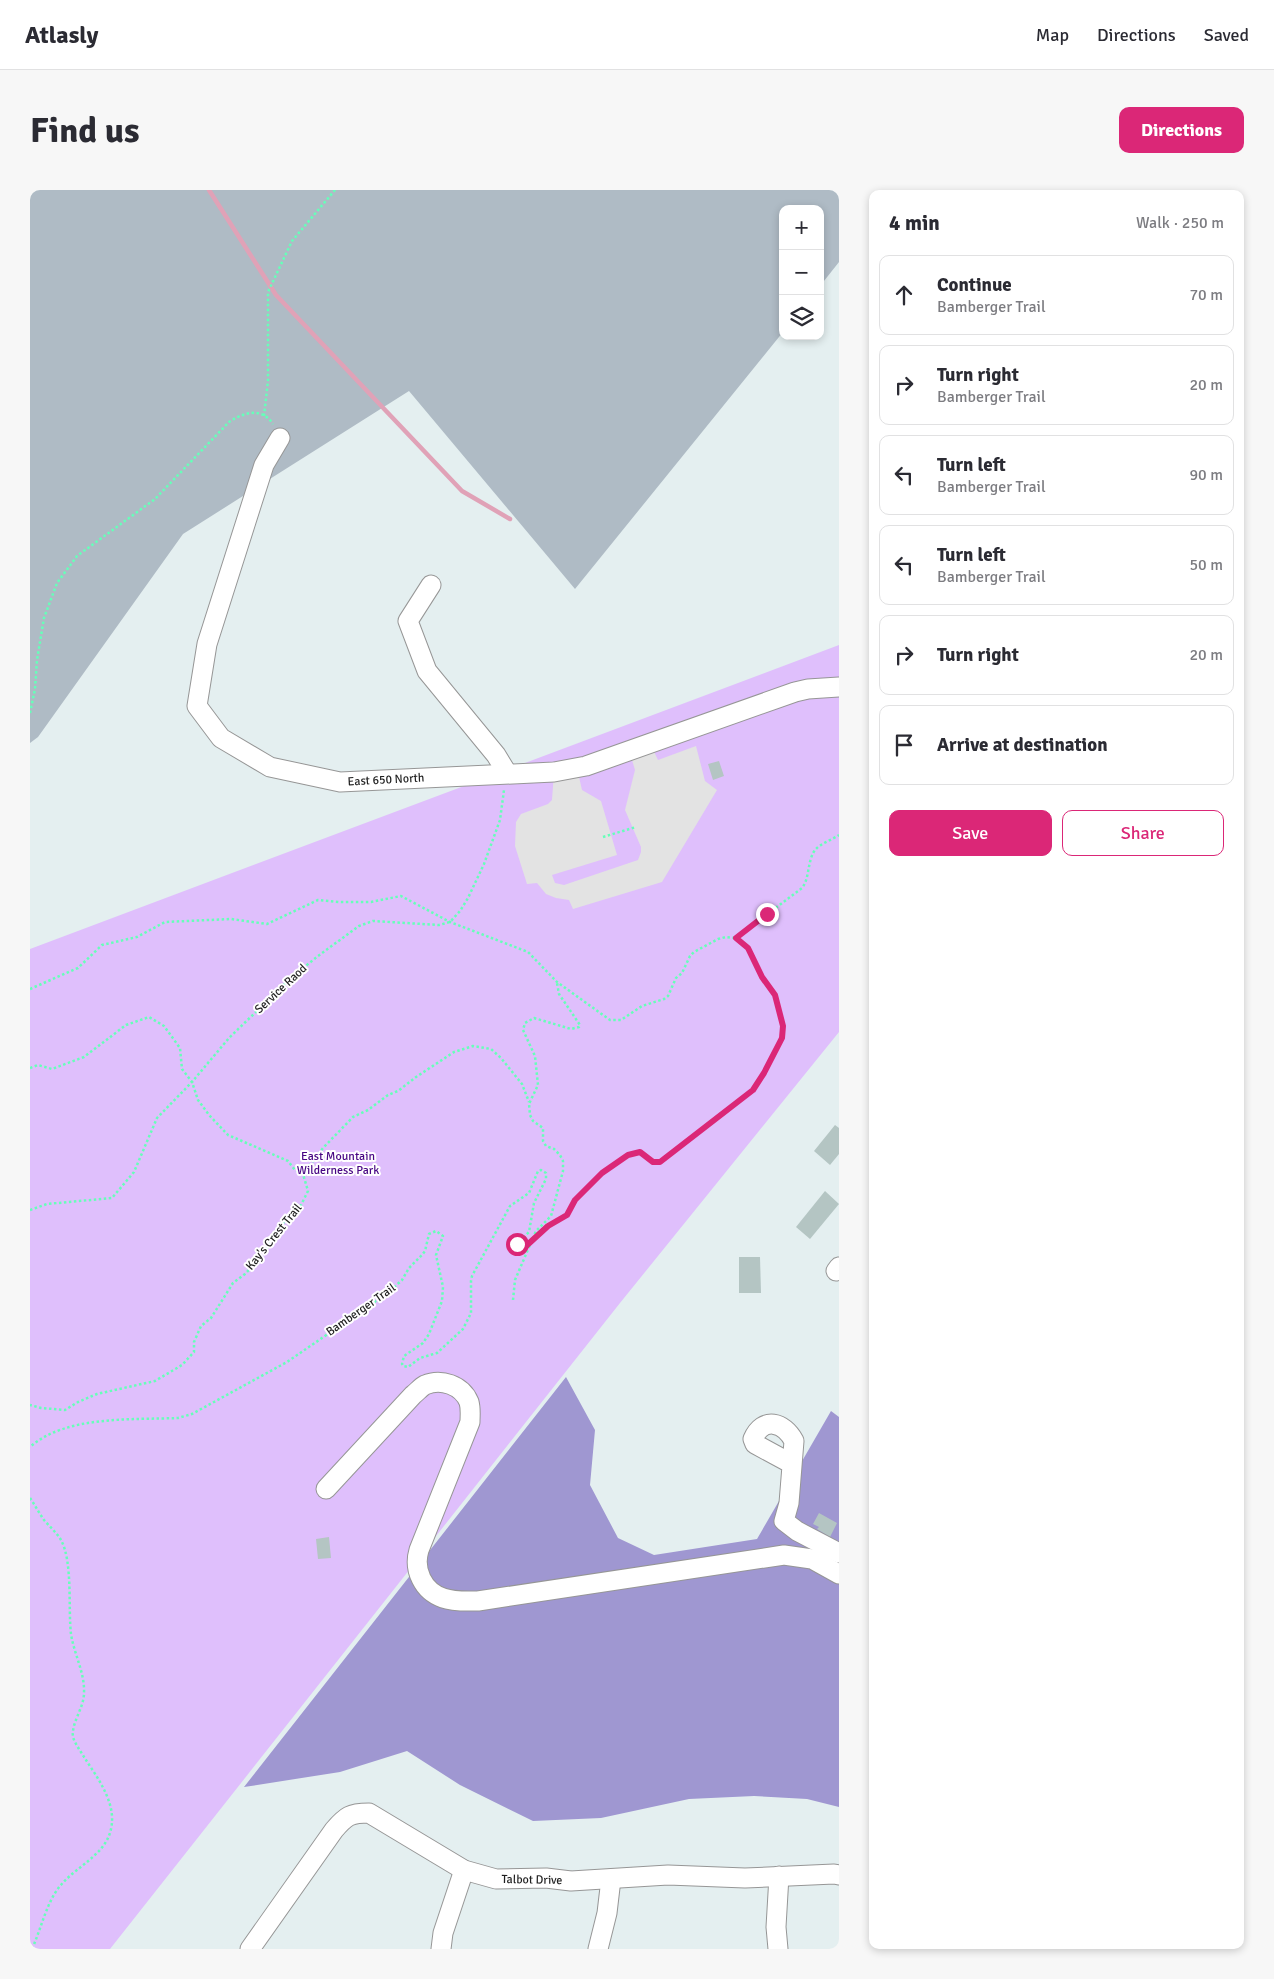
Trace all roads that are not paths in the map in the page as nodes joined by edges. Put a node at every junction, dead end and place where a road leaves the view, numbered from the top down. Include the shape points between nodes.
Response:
1 (280, 438) dead end
2 (431, 585) dead end
3 (839, 687) edge
4 (507, 773) junction
5 (792, 1464) dead end
6 (326, 1489) dead end
7 (839, 1553) edge
8 (839, 1574) edge
9 (464, 1870) junction
10 (839, 1875) edge
11 (779, 1876) junction
12 (611, 1879) junction
13 (251, 1949) edge
14 (441, 1949) edge
15 (598, 1949) edge
16 (778, 1949) edge

1 - 4 street, East 650 North via 264,465 207,644 197,706 221,738 279,769 340,782
2 - 4 street via 408,621 427,671
3 - 4 street, East 650 North via 795,692 577,768
5 - 7 street via 784,1521
6 - 8 street via 413,1395 424,1386 445,1382 455,1386 468,1401 470,1422 418,1550 416,1564 426,1585 443,1598 478,1601 784,1555 812,1559
9 - 12 street, Talbot Drive via 496,1879
9 - 13 street, Talbot Drive via 369,1813 346,1816
9 - 14 street via 443,1933
10 - 11 street, Talbot Drive
11 - 12 street, Talbot Drive
11 - 16 street
12 - 15 street

